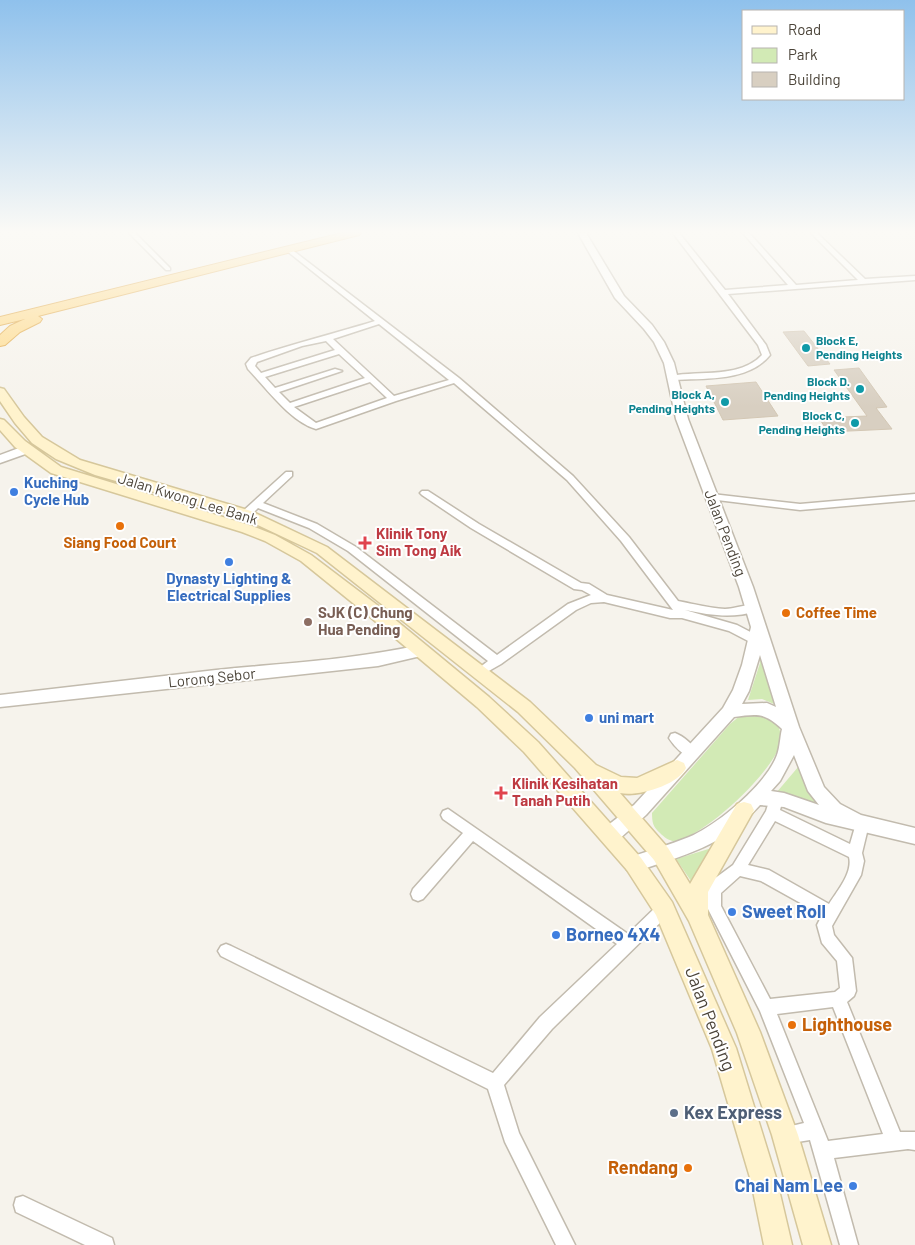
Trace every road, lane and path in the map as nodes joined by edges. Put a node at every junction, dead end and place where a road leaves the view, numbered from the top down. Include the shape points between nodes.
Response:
1 (80, 291) edge
2 (120, 291) edge
3 (340, 291) edge
4 (616, 291) edge
5 (736, 291) edge
6 (723, 292) joint
7 (36, 302) junction
8 (71, 303) junction
9 (14, 304) dead end
10 (0, 310) edge
11 (0, 320) edge
12 (379, 322) junction
13 (328, 338) junction
14 (0, 342) edge
15 (340, 351) junction
16 (338, 371) dead end
17 (260, 376) junction
18 (674, 378) junction
19 (371, 379) junction
20 (456, 380) junction
21 (274, 391) junction
22 (0, 392) edge
23 (394, 398) junction
24 (290, 406) junction
25 (0, 423) edge
26 (27, 450) junction
27 (0, 459) edge
28 (288, 474) dead end
29 (425, 493) dead end
30 (712, 497) junction
31 (915, 497) edge
32 (251, 509) junction
33 (578, 586) junction
34 (604, 598) junction
35 (675, 604) junction
36 (572, 606) junction
37 (753, 608) junction
38 (682, 614) junction
39 (758, 633) junction
40 (420, 651) junction
41 (497, 661) junction
42 (480, 672) junction
43 (1, 701) edge
44 (729, 712) junction
45 (791, 727) junction
46 (675, 738) dead end
47 (692, 753) junction
48 (582, 763) junction
49 (677, 768) junction
50 (750, 804) junction
51 (774, 806) junction
52 (448, 814) dead end
53 (630, 819) junction
54 (860, 823) junction
55 (472, 832) junction
56 (610, 836) junction
57 (915, 836) edge
58 (855, 853) junction
59 (661, 854) junction
60 (634, 864) junction
61 (738, 869) junction
62 (418, 894) dead end
63 (664, 909) junction
64 (832, 913) junction
65 (697, 915) junction
66 (628, 943) junction
67 (226, 951) dead end
68 (757, 992) junction
69 (838, 999) junction
70 (734, 1000) junction
71 (766, 1007) junction
72 (495, 1083) junction
73 (815, 1130) junction
74 (785, 1135) junction
75 (915, 1141) edge
76 (895, 1142) junction
77 (823, 1150) junction
78 (22, 1205) dead end
79 (105, 1245) edge
80 (566, 1245) edge
81 (778, 1245) edge
82 (817, 1245) edge
83 (849, 1245) edge

1 - 7 highway
2 - 8 highway
3 - 12 street
4 - 18 street, Jalan Pending via 659,342
5 - 6 street
6 - 18 street via 766,355 762,362 742,371
7 - 9 highway
7 - 10 highway
8 - 11 highway
8 - 14 highway via 15,329
12 - 13 street
12 - 20 street
13 - 15 street
13 - 17 street via 308,341 254,360 251,367
15 - 17 street
15 - 19 street
16 - 21 street
17 - 21 street
18 - 30 street, Jalan Pending via 682,419
19 - 23 street
19 - 24 street
20 - 23 street
20 - 35 street via 574,482 625,539
21 - 24 street
22 - 32 main road, Jalan Kwong Lee Bank via 37,440 60,456 100,472
23 - 24 street via 312,426
25 - 26 main road, Jalan Kwong Lee Bank
26 - 27 street
26 - 40 main road, Jalan Kwong Lee Bank via 56,470 270,538 306,558
28 - 32 street
29 - 33 street
30 - 31 street via 800,508
30 - 37 street, Jalan Pending
32 - 41 street via 313,526 352,549
32 - 42 main road, Jalan Kwong Lee Bank via 322,550
33 - 34 street
33 - 36 street
34 - 36 street via 588,599
34 - 38 street
35 - 37 street via 729,612
35 - 38 street
36 - 41 street
37 - 39 street, Jalan Pending
38 - 39 street
39 - 44 street via 741,691
39 - 45 street, Jalan Pending
40 - 43 street, Lorong Sebor via 341,665
40 - 56 main road, Jalan Kwong Lee Bank via 483,702 531,747
41 - 42 street
42 - 48 main road, Jalan Kwong Lee Bank via 524,707
44 - 45 street via 754,708 767,710
44 - 47 street
45 - 50 street via 785,756 774,776
45 - 54 street, Jalan Pending via 817,791 834,809
46 - 47 street
47 - 49 street
48 - 49 main road via 615,785 628,787 649,784
48 - 53 main road, Jalan Kwong Lee Bank
49 - 53 street
50 - 51 street
50 - 59 street via 719,831
50 - 65 main road via 697,891
51 - 54 street via 793,803 826,816
51 - 58 street
51 - 61 street
52 - 55 street
53 - 56 street
53 - 59 main road, Jalan Pending
54 - 57 street
54 - 58 street
55 - 62 street
55 - 66 street
56 - 60 main road, Jalan Pending
58 - 64 street via 854,875
59 - 60 street
59 - 65 main road, Jalan Pending
60 - 63 main road, Jalan Pending
61 - 64 street via 764,875
61 - 68 street via 714,890 714,907
63 - 66 street
63 - 81 main road, Jalan Pending via 724,1048 764,1181
64 - 69 street via 824,925 827,938 844,958 848,991
65 - 70 main road, Jalan Pending
66 - 72 street via 546,1023
67 - 72 street
68 - 70 street
68 - 71 street
69 - 71 street
69 - 76 street
70 - 74 main road, Jalan Pending
71 - 73 street
72 - 80 street via 511,1136
73 - 74 street
73 - 77 street
74 - 82 main road, Jalan Pending
75 - 76 street
76 - 77 street
77 - 83 street
78 - 79 street

